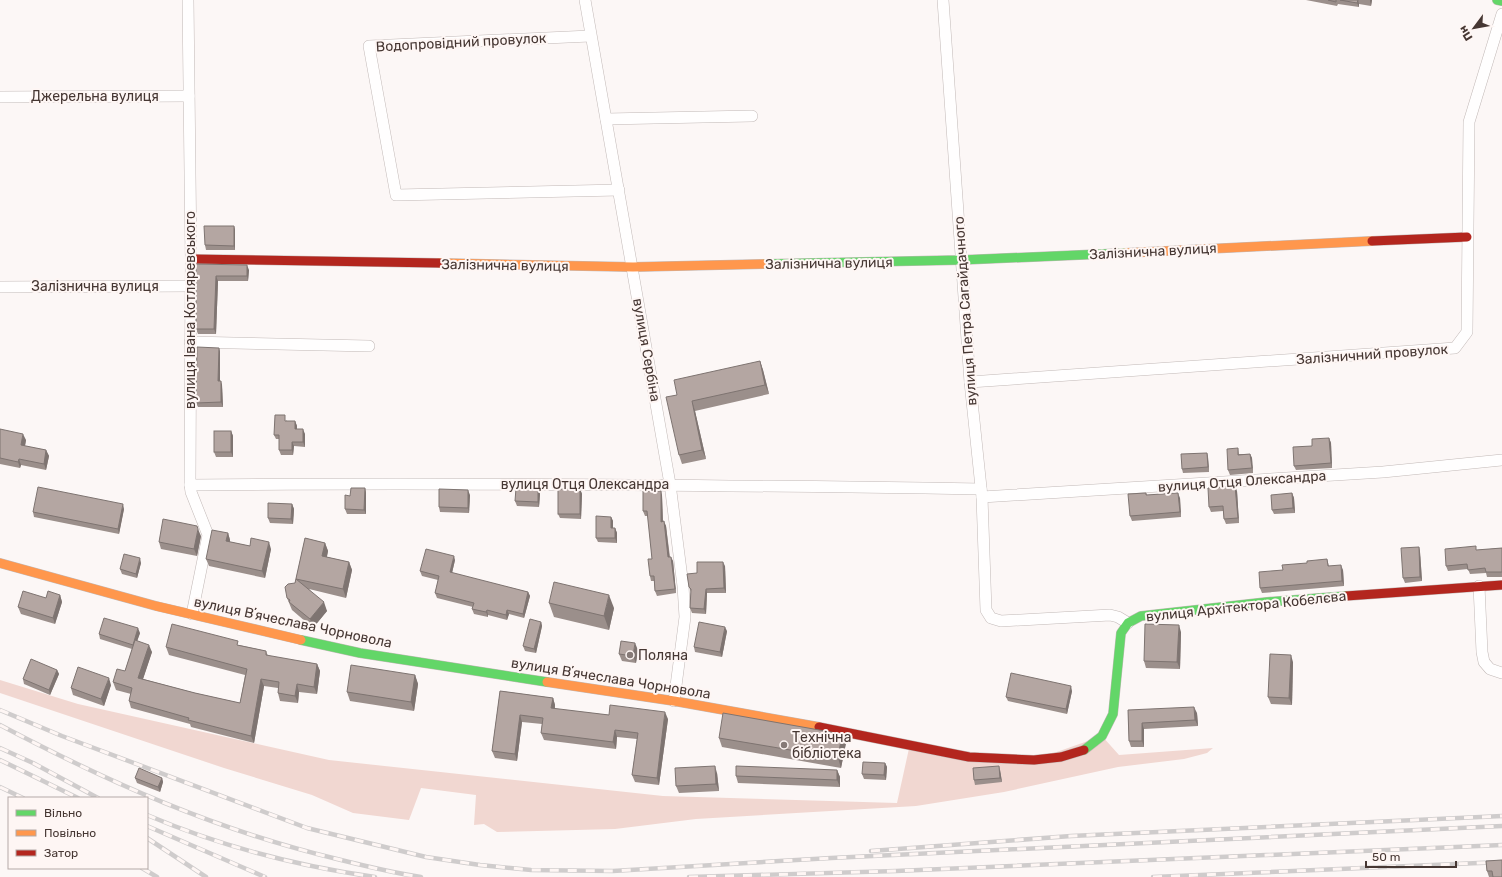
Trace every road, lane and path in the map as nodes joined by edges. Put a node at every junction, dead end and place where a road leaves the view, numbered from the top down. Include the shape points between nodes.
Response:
1 (188, 0) edge
2 (585, 0) edge
3 (943, 0) edge
4 (1497, 0) edge
5 (1502, 1) edge
6 (1502, 14) edge
7 (590, 36) junction
8 (189, 96) junction
9 (0, 97) edge
10 (752, 116) dead end
11 (606, 119) junction
12 (620, 190) junction
13 (1467, 237) junction
14 (191, 259) junction
15 (961, 260) junction
16 (633, 267) junction
17 (191, 286) junction
18 (0, 287) edge
19 (190, 342) junction
20 (369, 346) dead end
21 (970, 382) junction
22 (1502, 460) edge
23 (670, 484) junction
24 (190, 485) junction
25 (981, 493) junction
26 (0, 563) edge
27 (1502, 585) edge
28 (1479, 586) junction
29 (192, 614) junction
30 (993, 620) joint
31 (1128, 623) junction
32 (1502, 673) edge
33 (674, 701) junction

1 - 8 street, вулиця Івана Котляревського
2 - 7 street, вулиця Сербіна
3 - 15 street, вулиця Петра Сагайдачного
4 - 5 street
6 - 13 street, Залізничний провулок via 1469,122
7 - 11 street, вулиця Сербіна
7 - 12 street, Водопровідний провулок via 369,46 396,195
8 - 9 street, Джерельна вулиця
8 - 14 street, вулиця Івана Котляревського
10 - 11 street
11 - 12 street, вулиця Сербіна
12 - 16 street, вулиця Сербіна
13 - 15 street, Залізнична вулиця
13 - 21 street, Залізничний провулок via 1467,332 1455,348
14 - 16 street, Залізнична вулиця
14 - 17 street, вулиця Івана Котляревського
15 - 16 street, Залізнична вулиця
15 - 21 street, вулиця Петра Сагайдачного
16 - 23 street, вулиця Сербіна
17 - 18 street, Залізнична вулиця
17 - 19 street, вулиця Івана Котляревського
19 - 20 street
19 - 24 street, вулиця Івана Котляревського
21 - 25 street, вулиця Петра Сагайдачного
22 - 25 street, вулиця Отця Олександра via 1383,472
23 - 24 street, вулиця Отця Олександра
23 - 25 street, вулиця Отця Олександра
23 - 33 street, вулиця Сербіна via 685,603
24 - 29 street, вулиця Івана Котляревського via 190,492 208,535
25 - 30 street, вулиця Петра Сагайдачного via 986,610
26 - 29 street, вулиця Вʼячеслава Чорновола
27 - 28 street, вулиця Архітектора Кобелєва
28 - 31 street, вулиця Архітектора Кобелєва via 1259,603 1149,615
28 - 32 street via 1483,657 1490,669
29 - 33 street, вулиця Вʼячеслава Чорновола via 360,653
30 - 31 street, вулиця Архітектора Кобелєва via 1110,615
31 - 33 street, вулиця Вʼячеслава Чорновола via 1120,637 1114,706 1108,728 1089,747 1056,757 1010,760 973,757

